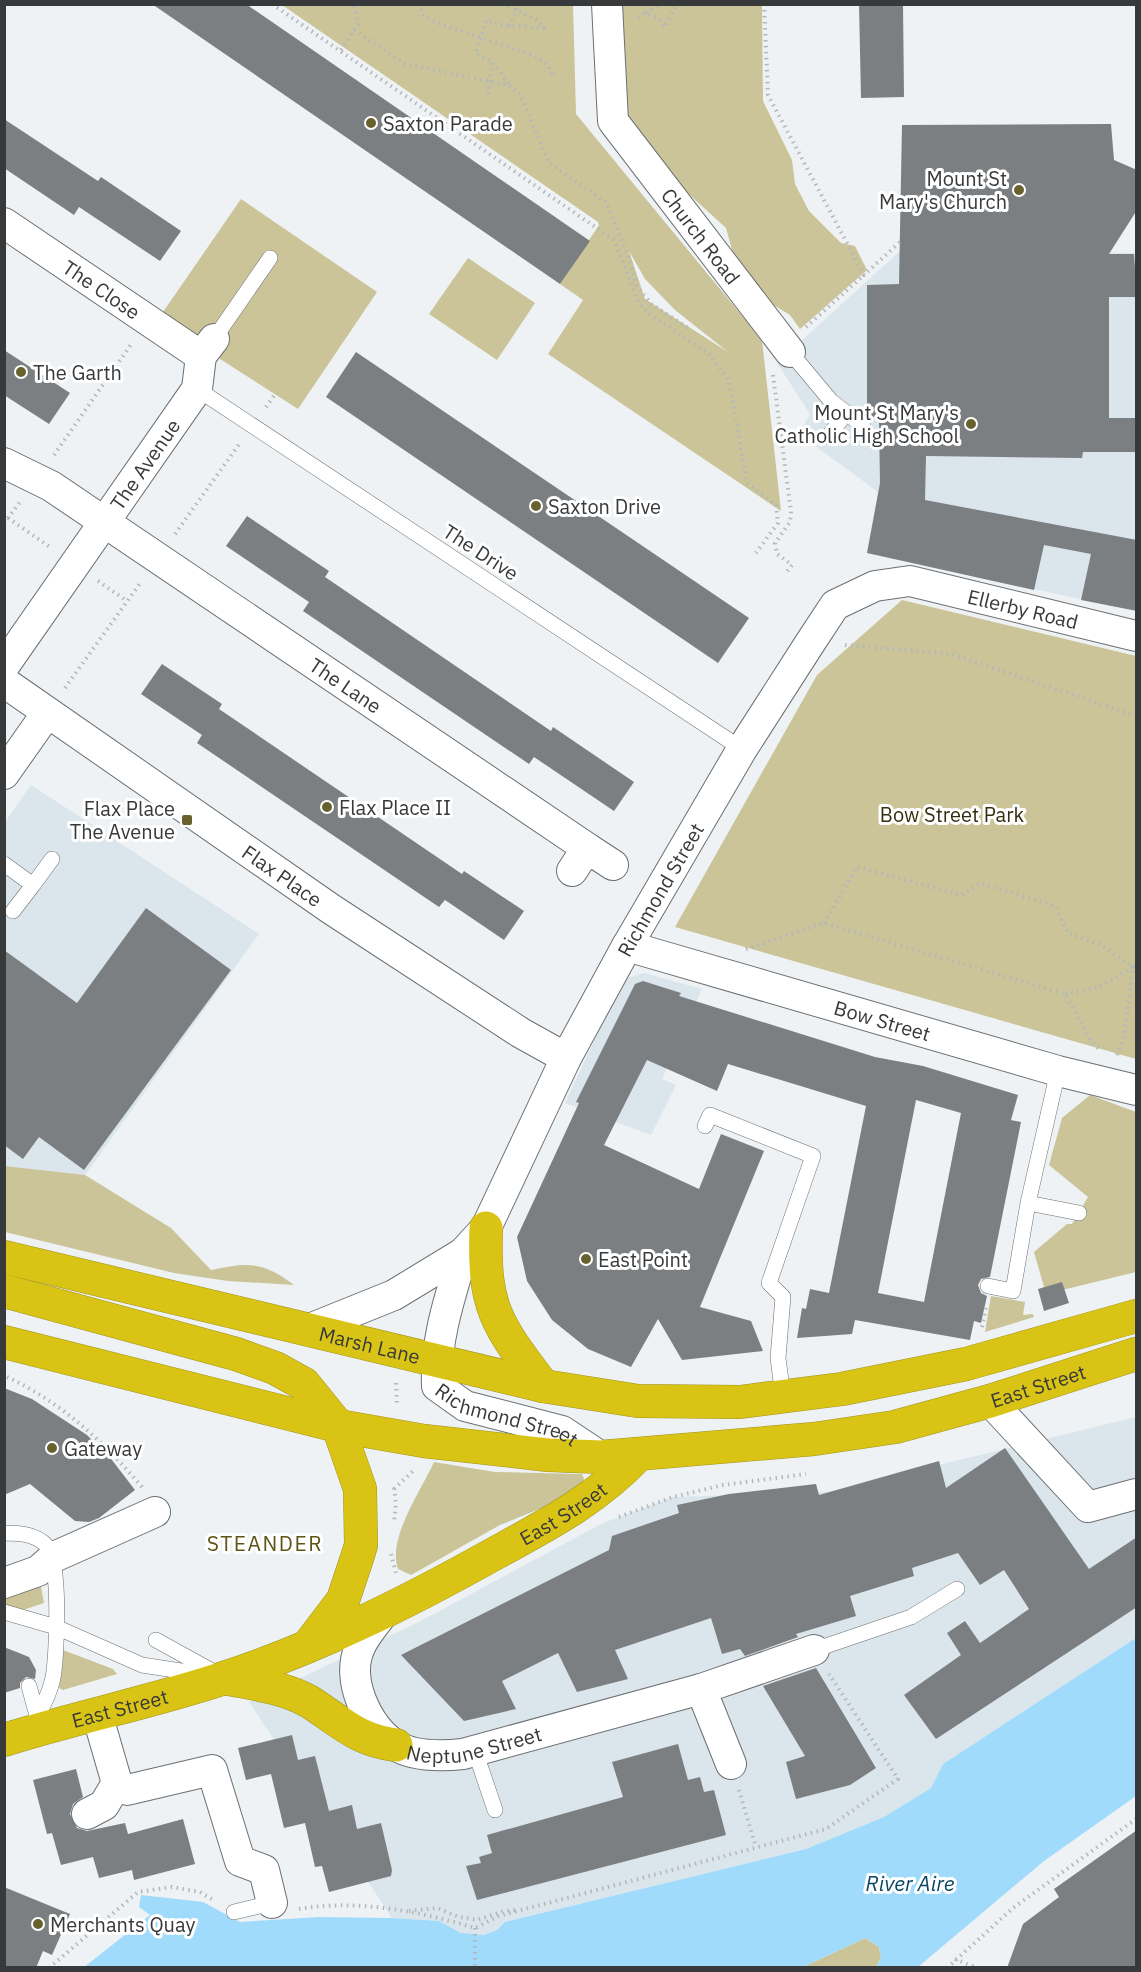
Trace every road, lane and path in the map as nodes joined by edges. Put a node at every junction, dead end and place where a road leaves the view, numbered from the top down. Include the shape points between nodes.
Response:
1 (273, 4) edge
2 (354, 4) edge
3 (417, 4) edge
4 (503, 4) edge
5 (515, 4) edge
6 (660, 4) edge
7 (677, 4) edge
8 (764, 4) edge
9 (517, 10) junction
10 (645, 13) junction
11 (607, 16) edge
12 (509, 26) junction
13 (354, 30) junction
14 (480, 38) junction
15 (341, 50) junction
16 (492, 62) junction
17 (554, 78) dead end
18 (490, 82) junction
19 (513, 87) junction
20 (488, 94) dead end
21 (4, 223) edge
22 (901, 241) dead end
23 (270, 258) dead end
24 (864, 275) junction
25 (154, 325) junction
26 (688, 328) dead end
27 (207, 347) junction
28 (782, 356) junction
29 (197, 389) junction
30 (846, 412) junction
31 (863, 426) dead end
32 (828, 437) dead end
33 (4, 463) edge
34 (38, 478) junction
35 (105, 521) junction
36 (4, 524) edge
37 (756, 553) dead end
38 (785, 574) dead end
39 (910, 581) joint
40 (1137, 636) edge
41 (810, 643) junction
42 (4, 666) edge
43 (4, 682) edge
44 (47, 713) junction
45 (1137, 716) edge
46 (742, 749) junction
47 (4, 774) edge
48 (52, 860) dead end
49 (4, 864) edge
50 (613, 865) dead end
51 (33, 885) junction
52 (13, 911) dead end
53 (824, 923) junction
54 (627, 946) junction
55 (745, 949) dead end
56 (1135, 965) edge
57 (1065, 994) junction
58 (566, 1058) junction
59 (1058, 1071) junction
60 (1126, 1081) edge
61 (705, 1126) dead end
62 (1028, 1203) junction
63 (1079, 1213) dead end
64 (486, 1228) junction
65 (463, 1252) junction
66 (4, 1257) edge
67 (988, 1286) dead end
68 (4, 1290) edge
69 (1137, 1316) edge
70 (312, 1328) junction
71 (4, 1342) edge
72 (1137, 1354) edge
73 (436, 1359) junction
74 (4, 1376) edge
75 (396, 1380) dead end
76 (543, 1386) junction
77 (783, 1396) junction
78 (990, 1401) junction
79 (740, 1402) joint
80 (399, 1413) dead end
81 (338, 1426) junction
82 (638, 1455) junction
83 (600, 1457) junction
84 (817, 1472) dead end
85 (1137, 1494) edge
86 (155, 1512) joint
87 (613, 1519) dead end
88 (4, 1533) edge
89 (54, 1557) junction
90 (4, 1583) edge
91 (957, 1589) dead end
92 (4, 1612) edge
93 (384, 1612) junction
94 (56, 1627) junction
95 (156, 1640) dead end
96 (305, 1649) junction
97 (814, 1650) junction
98 (224, 1678) junction
99 (29, 1686) dead end
100 (701, 1689) junction
101 (98, 1714) junction
102 (22, 1729) edge
103 (396, 1745) junction
104 (475, 1750) junction
105 (731, 1764) joint
106 (117, 1783) junction
107 (495, 1810) dead end
108 (87, 1814) dead end
109 (1137, 1819) edge
110 (756, 1847) junction
111 (272, 1903) joint
112 (530, 1909) junction
113 (406, 1911) dead end
114 (234, 1912) dead end
115 (428, 1916) dead end
116 (475, 1928) junction
117 (955, 1959) junction
118 (475, 1968) edge
119 (947, 1968) edge
120 (977, 1968) edge

1 - 15 path
2 - 13 path via 358,24
3 - 14 path via 432,21
4 - 9 path
5 - 9 path
6 - 10 path
7 - 10 path via 665,27 658,18
8 - 24 path via 768,95
9 - 12 path
9 - 12 path via 544,28
10 - 11 path via 621,30
11 - 28 street, Church Road via 613,122
12 - 14 path via 486,20
13 - 15 path
13 - 18 path via 405,64
14 - 16 path via 476,54
14 - 17 path via 538,57
15 - 37 path via 614,240 638,301 647,312 709,354 721,367 732,392 747,483 776,505 778,523
16 - 18 path
16 - 19 path
18 - 19 path
18 - 20 path
19 - 26 path via 520,94 549,163 606,202 636,285 651,304
21 - 25 street, The Close
22 - 24 path
23 - 27 lane, The Avenue
24 - 28 path
25 - 27 street, The Close
25 - 34 path via 138,334
27 - 29 street, The Avenue
28 - 30 lane
28 - 38 path via 791,512 790,522 775,543 777,554 792,565
29 - 35 street, The Avenue
29 - 46 lane, The Drive
30 - 31 lane
30 - 32 lane
33 - 34 street
34 - 35 street
34 - 36 path
35 - 42 street, The Avenue
35 - 50 street, The Lane via 580,859
39 - 40 street, Ellerby Road
39 - 41 street, Richmond Street via 875,586 835,605
41 - 45 path via 951,654
41 - 46 street, Richmond Street
43 - 44 street, Flax Place
44 - 47 street
44 - 58 street, Flax Place via 331,909
46 - 54 street, Richmond Street
48 - 51 lane
49 - 51 lane
51 - 52 lane
53 - 55 path
53 - 56 path via 857,867 962,895 980,883 1055,906 1068,933 1099,944
53 - 57 path
54 - 58 street, Richmond Street
54 - 59 street, Bow Street
56 - 57 path via 1099,987
56 - 60 path via 1124,1036
57 - 60 path via 1091,1041
58 - 64 street, Richmond Street
59 - 60 street, Bow Street
59 - 62 lane
61 - 77 lane via 710,1116 813,1156 769,1283 783,1297 778,1358
62 - 63 lane
62 - 67 lane via 1013,1291
64 - 65 street, Richmond Street
64 - 76 highway via 487,1289 496,1319
65 - 70 street, Richmond Street via 394,1295
65 - 73 street, Richmond Street
66 - 70 highway, Marsh Lane
68 - 81 highway via 275,1368 304,1384
69 - 77 highway, East Street via 966,1364 842,1389
70 - 73 highway, Marsh Lane
71 - 81 highway
72 - 78 highway, East Street
73 - 76 highway, Marsh Lane
73 - 83 street, Richmond Street via 437,1386 453,1399 465,1406 562,1431
74 - 86 path via 39,1393 74,1419 142,1487
75 - 80 path
76 - 79 highway, Marsh Lane via 639,1401
77 - 79 highway, East Street
78 - 82 highway, East Street via 895,1427 814,1439
78 - 85 street via 1088,1507
81 - 83 highway via 424,1441
81 - 96 highway via 360,1489 361,1545 343,1600
82 - 83 highway
82 - 93 highway, East Street via 617,1478 577,1508
84 - 87 path via 713,1487
86 - 89 street
88 - 89 lane via 36,1538
89 - 90 street via 38,1571
89 - 94 lane
91 - 97 lane via 911,1617
92 - 94 lane
93 - 96 highway, East Street
93 - 103 street, Neptune Street via 359,1647 355,1676 358,1694 367,1710
94 - 98 lane via 142,1665
94 - 102 lane via 53,1677 46,1699
95 - 98 lane
96 - 98 highway, East Street
97 - 100 street, Neptune Street
97 - 110 path via 897,1779 826,1829
98 - 101 highway, East Street
98 - 103 highway via 282,1689 352,1732 375,1743
99 - 102 lane
100 - 104 street, Neptune Street
100 - 105 street
101 - 102 highway, East Street
101 - 106 street
103 - 104 street, Neptune Street via 424,1754
104 - 107 lane
105 - 110 path
106 - 108 street via 104,1805
106 - 111 street via 127,1790 212,1770 240,1861 264,1870
109 - 117 path via 1013,1908
110 - 112 path
111 - 114 lane
112 - 113 path via 504,1911 477,1920 437,1908
112 - 116 path via 500,1916
115 - 116 path
116 - 118 path
117 - 119 path
117 - 120 path

